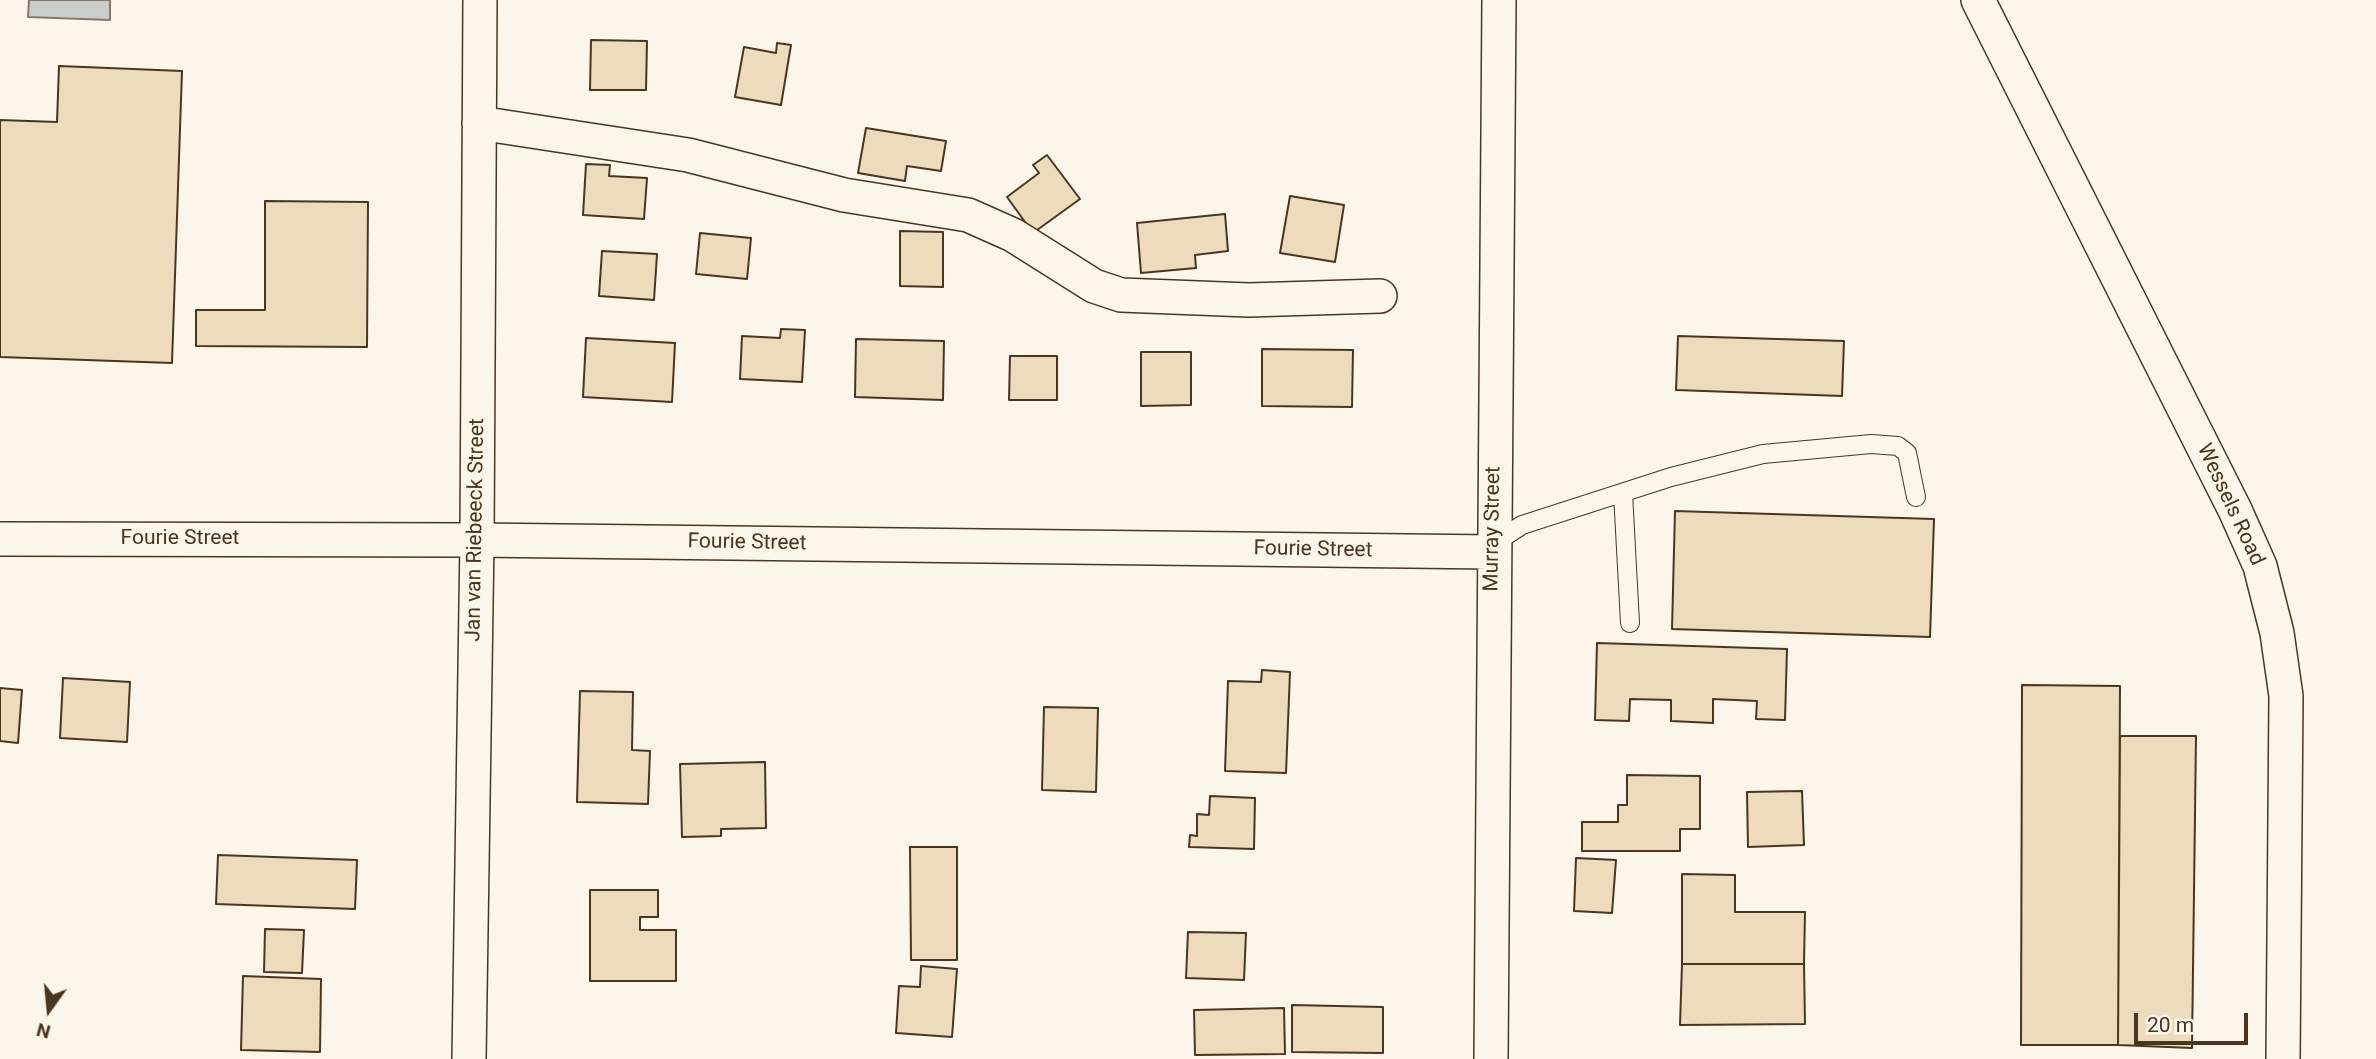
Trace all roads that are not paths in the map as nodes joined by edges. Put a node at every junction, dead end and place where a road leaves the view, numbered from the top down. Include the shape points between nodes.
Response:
1 (480, 0) edge
2 (1499, 0) edge
3 (1978, 0) edge
4 (479, 123) junction
5 (1380, 296) dead end
6 (1623, 493) junction
7 (1916, 497) dead end
8 (0, 539) edge
9 (477, 540) junction
10 (1493, 552) junction
11 (1630, 623) dead end
12 (469, 1059) edge
13 (1491, 1059) edge
14 (2283, 1059) edge

1 - 4 street, Jan van Riebeeck Street
2 - 10 street, Murray Street
3 - 14 street, Wessels Road via 2260,566 2287,696
4 - 5 street via 688,155 844,195 968,215 1013,234 1094,286 1121,295 1249,300
4 - 9 street, Jan van Riebeeck Street
6 - 7 lane via 1763,454 1871,444 1898,446 1907,453
6 - 10 lane via 1522,525 1505,536
6 - 11 lane
8 - 9 street, Fourie Street
9 - 10 street, Fourie Street
9 - 12 street, Jan van Riebeeck Street
10 - 13 street, Murray Street

